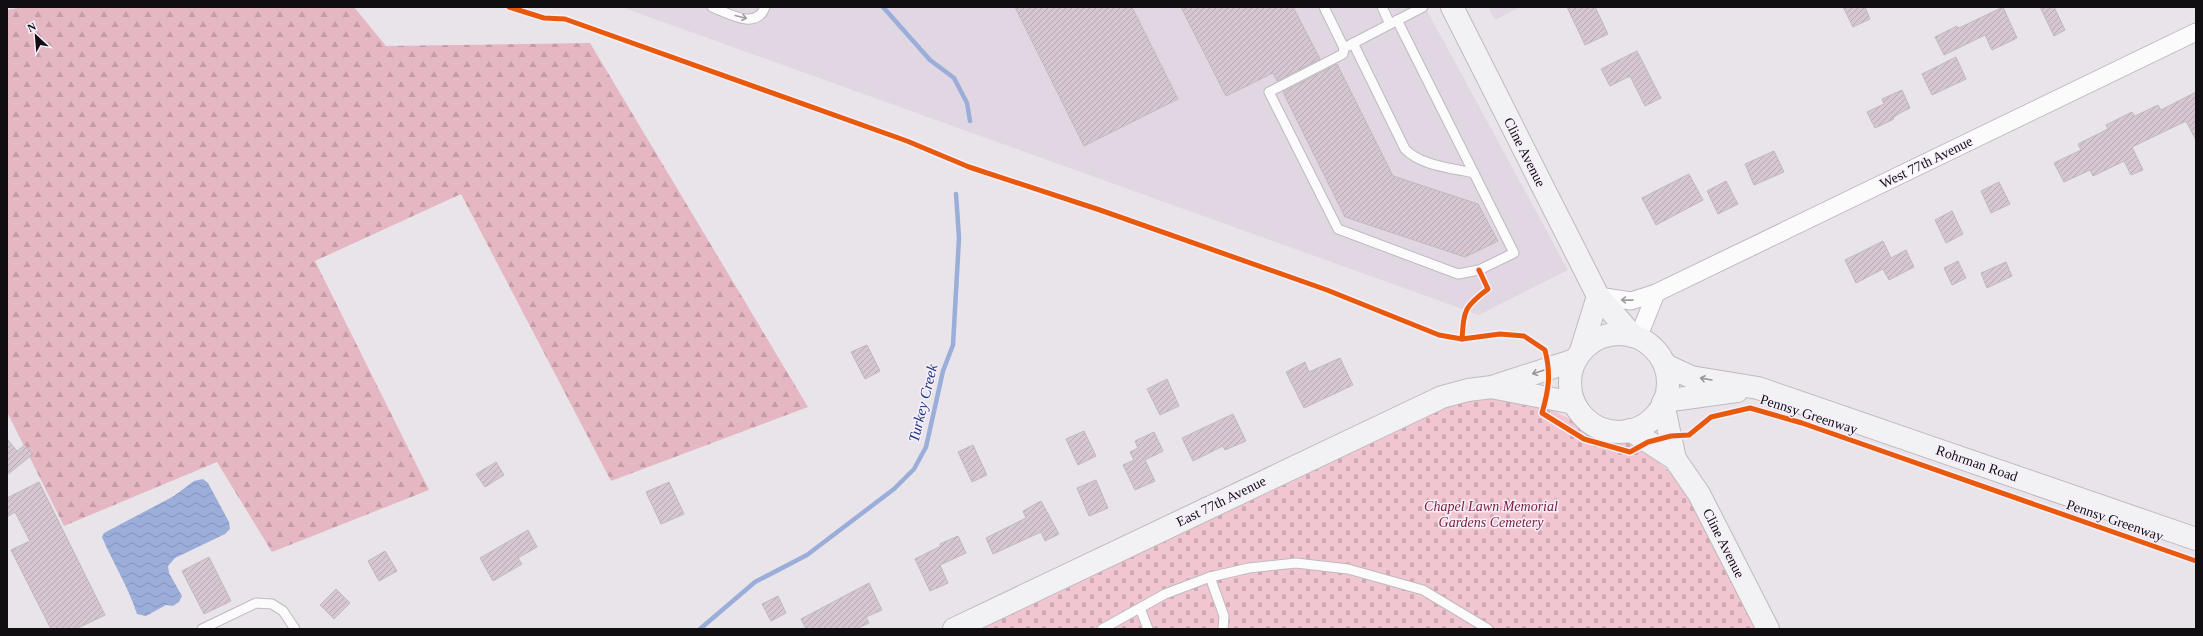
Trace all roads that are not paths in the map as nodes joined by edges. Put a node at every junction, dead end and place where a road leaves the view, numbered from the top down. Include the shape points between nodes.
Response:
1 (712, 7) edge
2 (765, 7) edge
3 (1324, 7) edge
4 (1382, 7) edge
5 (1423, 7) edge
6 (1452, 7) edge
7 (1394, 22) junction
8 (2196, 32) edge
9 (1353, 43) junction
10 (1344, 48) junction
11 (1474, 173) junction
12 (1656, 293) junction
13 (1598, 296) junction
14 (1636, 337) junction
15 (1578, 356) junction
16 (1665, 365) junction
17 (1492, 387) junction
18 (1758, 388) junction
19 (1664, 402) junction
20 (1574, 403) junction
21 (1630, 430) junction
22 (1675, 459) junction
23 (2196, 539) edge
24 (1210, 577) junction
25 (1140, 608) junction
26 (202, 629) edge
27 (294, 629) edge
28 (954, 629) edge
29 (1102, 629) edge
30 (1148, 629) edge
31 (1223, 629) edge
32 (1488, 629) edge
33 (1768, 629) edge

1 -> 2 lane via 741,19 759,17
3 - 10 lane
4 - 7 lane
5 - 7 lane
6 - 13 street, Cline Avenue
7 - 9 lane
7 - 11 lane
8 - 12 street, West 77th Avenue
9 - 10 lane
9 - 11 lane via 1405,149 1411,156
10 - 11 lane via 1343,54 1269,92 1338,229 1458,274 1479,270 1514,253
12 -> 13 street, West 77th Avenue via 1630,301
12 - 14 street
13 - 14 street, Cline Avenue
13 - 15 street
14 - 15 street via 1610,335 1600,338
14 - 16 street via 1654,349
15 -> 17 street, East 77th Avenue
15 - 20 street via 1570,382
18 -> 16 street, Rohrman Road via 1691,377
16 - 19 street via 1668,383
17 - 20 street, East 77th Avenue
17 - 28 street, East 77th Avenue via 1442,397 1410,411
18 - 19 street, Rohrman Road
18 - 23 street, Rohrman Road
19 - 21 street via 1646,423
19 - 22 street, Cline Avenue
20 - 21 street via 1584,417 1597,426 1608,430
21 - 22 street, Cline Avenue
22 - 33 street, Cline Avenue via 1699,494
24 - 25 lane via 1165,594
24 - 31 lane via 1224,616
24 - 32 lane via 1249,568 1296,563 1348,569 1423,590
25 - 29 lane
25 - 30 lane
26 - 27 lane via 256,603 272,604 283,611

